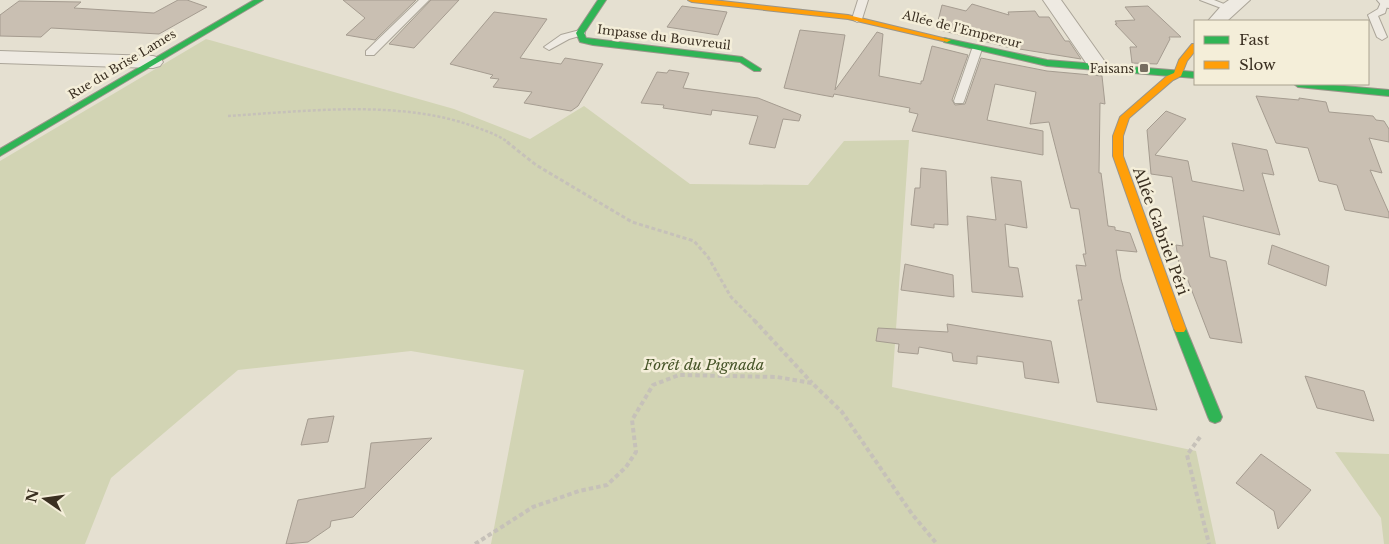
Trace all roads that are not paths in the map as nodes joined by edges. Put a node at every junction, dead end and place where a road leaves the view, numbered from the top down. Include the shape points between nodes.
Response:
1 (259, 0) edge
2 (424, 0) edge
3 (602, 0) edge
4 (692, 0) edge
5 (863, 0) edge
6 (1052, 0) edge
7 (1205, 0) edge
8 (1387, 1) edge
9 (1229, 10) edge
10 (857, 19) junction
11 (580, 33) junction
12 (1382, 37) dead end
13 (549, 47) dead end
14 (1194, 47) edge
15 (977, 49) junction
16 (370, 53) dead end
17 (0, 57) edge
18 (153, 62) junction
19 (757, 69) dead end
20 (1100, 69) junction
21 (1178, 74) junction
22 (1194, 75) edge
23 (1308, 85) edge
24 (1389, 93) edge
25 (959, 100) dead end
26 (0, 152) edge
27 (1216, 417) road end

1 - 18 street, Rue du Brise Lames
2 - 16 lane
3 - 11 street, Impasse du Bouvreuil
4 - 10 street, Allée de l'Empereur
5 - 10 lane
6 - 20 street
7 - 9 lane
8 - 12 lane via 1382,11 1373,15
10 - 15 street, Allée de l'Empereur
11 - 13 lane via 565,37
11 - 19 street, Impasse du Bouvreuil via 583,40 593,43 742,60
14 - 21 street
15 - 20 street, Allée de l'Empereur via 1047,63
15 - 25 lane
17 - 18 street
18 - 26 street, Rue du Brise Lames
20 - 21 street, Allée de l'Empereur
21 - 22 street, Allée de l'Empereur
21 - 27 street, Allée Gabriel Péri via 1125,117 1118,136 1118,156 1185,343
23 - 24 street

